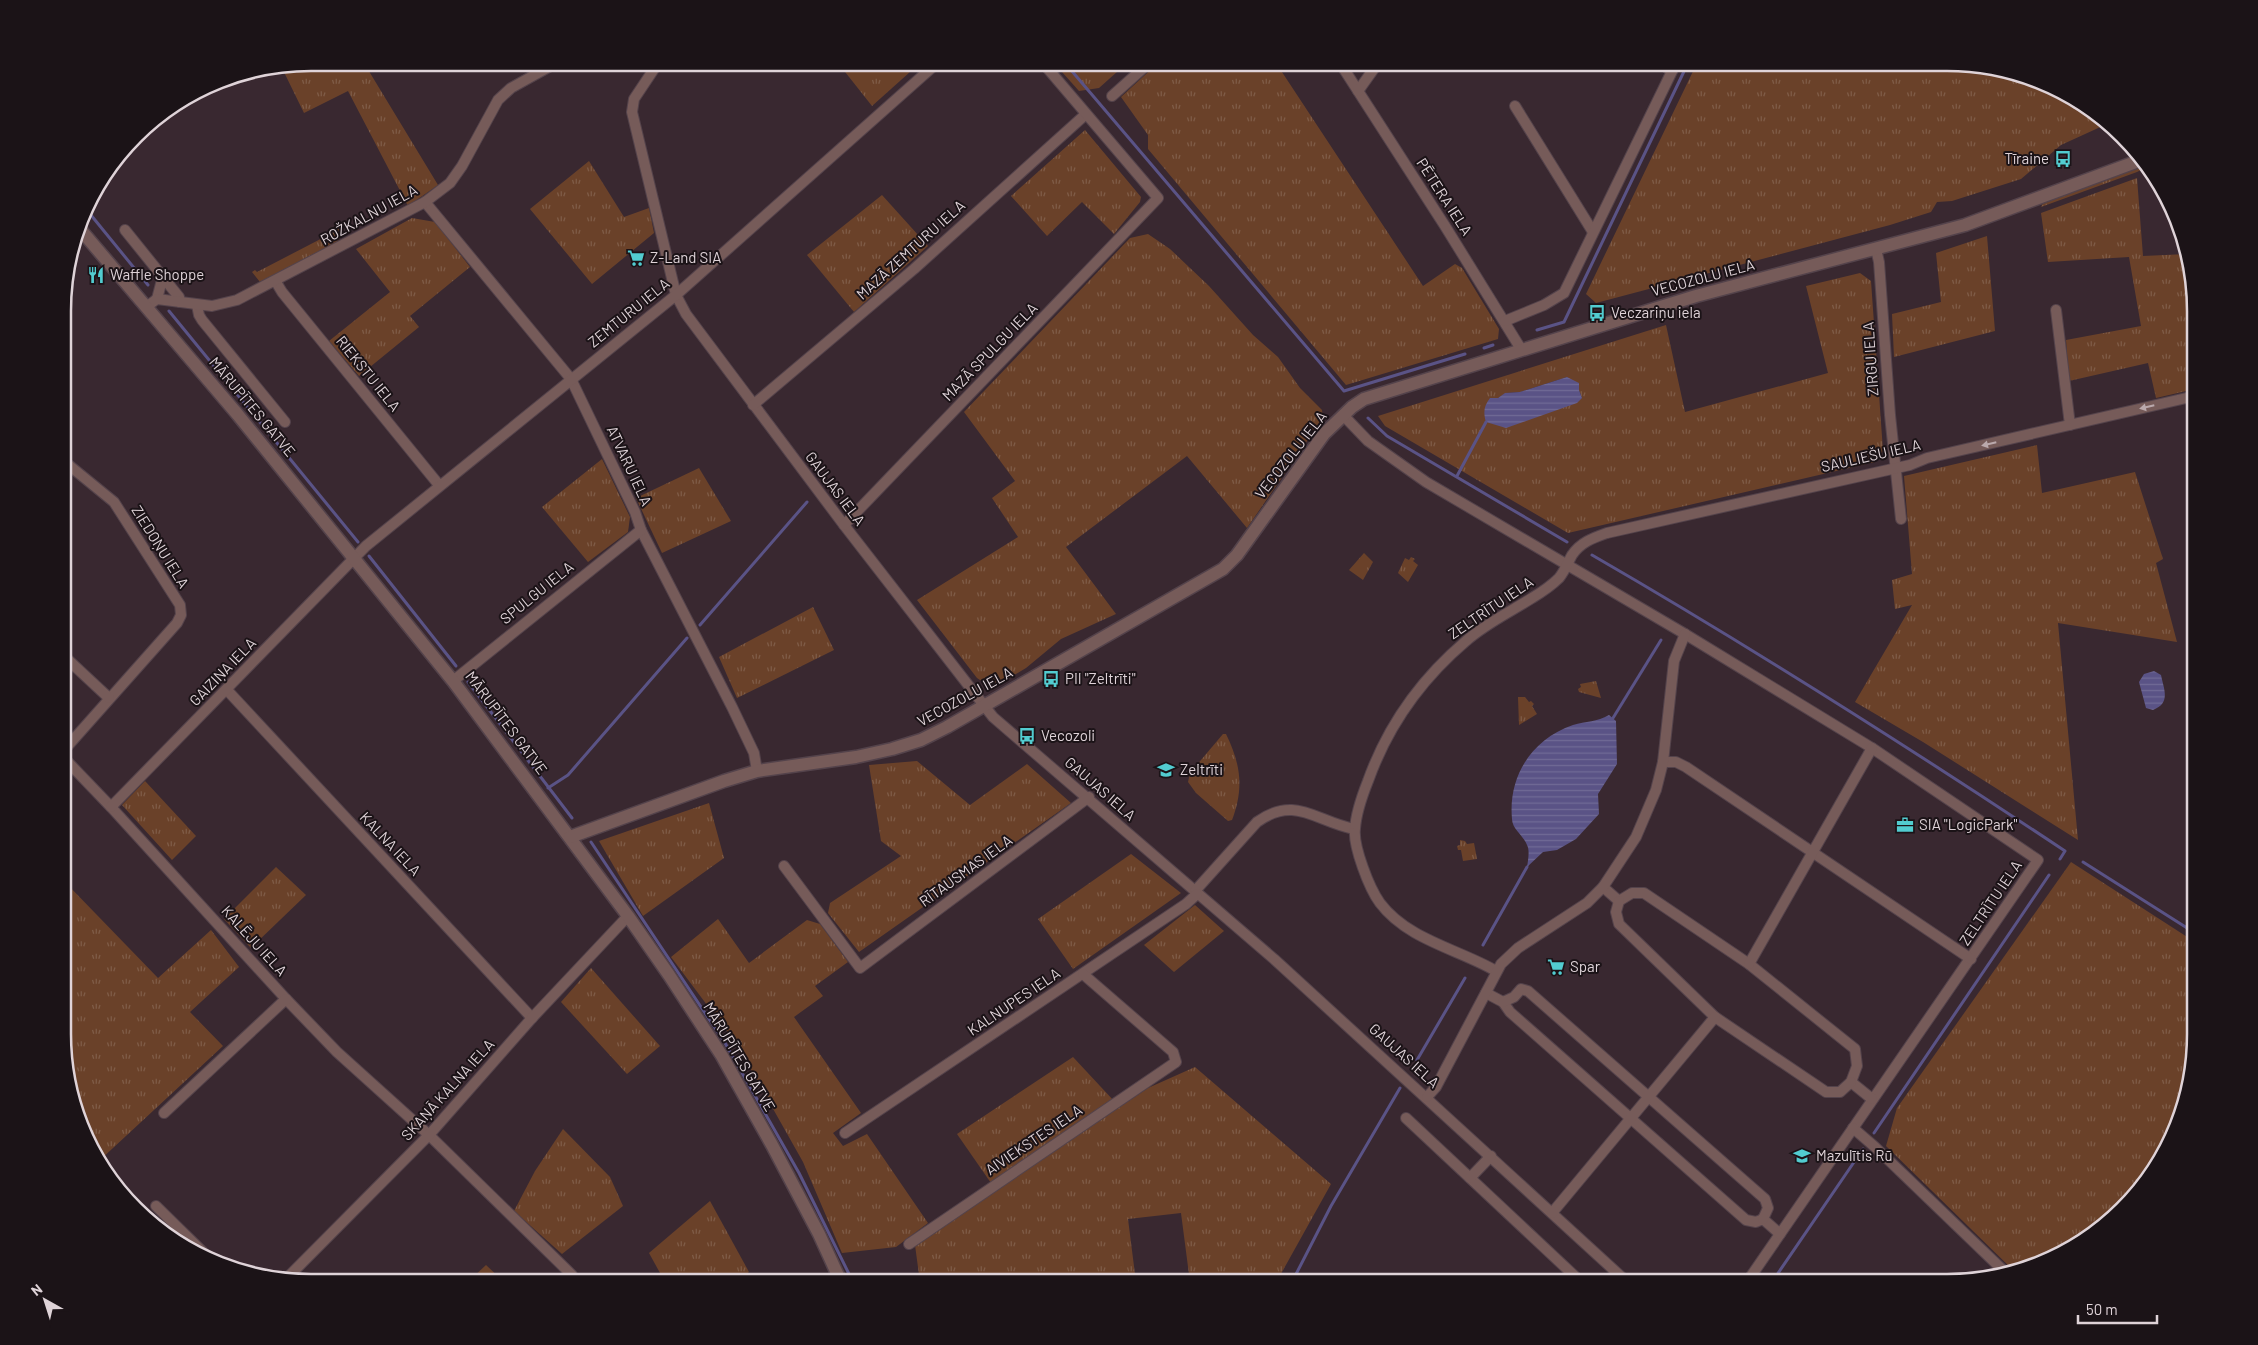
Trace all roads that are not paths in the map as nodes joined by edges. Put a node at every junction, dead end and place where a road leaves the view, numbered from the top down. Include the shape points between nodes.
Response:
1 (541, 71) edge
2 (652, 71) edge
3 (927, 71) edge
4 (1050, 71) edge
5 (1139, 71) edge
6 (1346, 71) edge
7 (1372, 71) edge
8 (1672, 71) edge
9 (1358, 91) junction
10 (1112, 96) dead end
11 (1515, 106) dead end
12 (1086, 114) junction
13 (2135, 162) edge
14 (425, 202) junction
15 (125, 230) dead end
16 (1593, 232) junction
17 (84, 234) edge
18 (1876, 249) junction
19 (163, 276) junction
20 (276, 282) junction
21 (676, 295) junction
22 (157, 299) junction
23 (180, 302) junction
24 (197, 305) junction
25 (146, 307) junction
26 (2056, 310) dead end
27 (1505, 320) junction
28 (1521, 349) junction
29 (570, 379) junction
30 (2187, 398) edge
31 (753, 404) junction
32 (1342, 415) junction
33 (285, 422) dead end
34 (2070, 425) junction
35 (71, 467) edge
36 (1896, 468) junction
37 (439, 485) junction
38 (1901, 519) dead end
39 (844, 525) junction
40 (641, 530) junction
41 (355, 558) junction
42 (1567, 566) junction
43 (1685, 634) junction
44 (71, 663) edge
45 (453, 681) junction
46 (227, 690) junction
47 (109, 698) junction
48 (984, 706) junction
49 (71, 742) edge
50 (1872, 748) junction
51 (1663, 762) junction
52 (71, 766) edge
53 (757, 772) junction
54 (1089, 798) junction
55 (112, 807) junction
56 (1354, 830) junction
57 (570, 837) junction
58 (1813, 854) junction
59 (784, 866) dead end
60 (1603, 887) junction
61 (1196, 893) junction
62 (1620, 901) junction
63 (628, 916) junction
64 (1971, 959) junction
65 (1749, 964) junction
66 (1496, 971) junction
67 (1083, 974) junction
68 (1486, 993) junction
69 (286, 999) junction
70 (1503, 1002) junction
71 (532, 1018) junction
72 (1715, 1018) junction
73 (1851, 1082) junction
74 (1427, 1097) junction
75 (1649, 1098) junction
76 (1872, 1099) junction
77 (164, 1113) dead end
78 (1406, 1118) dead end
79 (1630, 1120) junction
80 (1852, 1128) junction
81 (845, 1133) dead end
82 (430, 1135) junction
83 (1491, 1156) junction
84 (1470, 1178) junction
85 (156, 1206) dead end
86 (1552, 1213) junction
87 (1763, 1219) junction
88 (1780, 1234) junction
89 (194, 1244) edge
90 (909, 1244) dead end
91 (2001, 1267) edge
92 (292, 1273) edge
93 (571, 1274) edge
94 (837, 1274) edge
95 (1573, 1274) edge
96 (1618, 1274) edge
97 (1752, 1274) edge

1 - 14 street, ROŽKALNU IELA via 498,100 450,183
2 - 21 street, GAUJAS IELA via 634,99 632,112
3 - 21 street, ZEMTURU IELA
4 - 12 street
5 - 10 street
6 - 9 street, PĒTERA IELA
7 - 9 street
8 - 16 street
9 - 27 street, PĒTERA IELA
11 - 16 street
12 - 31 street, MAZĀ ZEMTURU IELA via 899,282
12 - 39 street, MAZĀ SPULGU IELA via 1158,198
13 - 18 street, VECOZOLU IELA via 1965,225
14 - 20 street, ROŽKALNU IELA
14 - 29 street, ATVARU IELA
15 - 19 street
16 - 27 street via 1564,293 1544,305
17 - 25 street, MĀRUPĪTES GATVE
18 - 28 street, VECOZOLU IELA via 1696,296
18 - 36 street, ZIRGU IELA
19 - 22 street
19 - 23 street
20 - 24 street, ROŽKALNU IELA via 226,304
20 - 37 street, RIEKSTU IELA
21 - 29 street, ZEMTURU IELA
21 - 31 street, GAUJAS IELA via 686,314
22 - 23 street, ROŽKALNU IELA
22 - 25 street
23 - 24 street, ROŽKALNU IELA
24 - 33 street via 202,320
25 - 41 street, MĀRUPĪTES GATVE
26 - 34 street
27 - 28 street, PĒTERA IELA
28 - 32 street, VECOZOLU IELA via 1364,399
29 - 37 street, ZEMTURU IELA
29 - 40 street, ATVARU IELA
30 -> 34 street, SAULIEŠU IELA
31 - 39 street, GAUJAS IELA
32 - 42 street, ZELTRĪTU IELA via 1394,461
32 - 48 street, VECOZOLU IELA via 1313,449 1237,555 1223,569
34 -> 36 street, SAULIEŠU IELA
35 - 47 street, ZIEDOŅU IELA via 114,502 180,606 178,623
36 - 38 street, ZIRGU IELA
36 - 42 street, SAULIEŠU IELA via 1607,533 1582,544
37 - 41 street, ZEMTURU IELA
39 - 48 street, GAUJAS IELA
40 - 45 street, SPULGU IELA
40 - 53 street, ATVARU IELA via 732,707 754,753
41 - 45 street, MĀRUPĪTES GATVE
41 - 46 street, GAIZIŅA IELA
42 - 43 street, ZELTRĪTU IELA
42 - 56 street, ZELTRĪTU IELA via 1551,586 1467,640 1412,695 1380,750 1363,793
43 - 50 street, ZELTRĪTU IELA
43 - 51 street via 1674,661
44 - 47 street
45 - 57 street, MĀRUPĪTES GATVE
46 - 55 street, GAIZIŅA IELA
46 - 71 street, KALNA IELA
47 - 49 street, ZIEDOŅU IELA
48 - 53 street, VECOZOLU IELA via 921,740 892,749
48 - 54 street, GAUJAS IELA
50 - 58 street
50 - 64 street, ZELTRĪTU IELA via 2038,860
51 - 58 street via 1676,762 1686,767
51 - 60 street via 1656,790 1636,837
52 - 55 street, KALĒJU IELA
53 - 57 street, VECOZOLU IELA
54 - 59 street, RĪTAUSMAS IELA via 860,968
54 - 61 street, GAUJAS IELA
55 - 69 street, KALĒJU IELA
56 - 61 street, KALNUPES IELA via 1299,810 1270,813 1257,822
56 - 66 street, ZELTRĪTU IELA via 1372,889 1394,917 1426,938
57 - 63 street, MĀRUPĪTES GATVE
58 - 64 street
58 - 65 street
60 - 62 street
60 - 66 street via 1587,903 1518,948
61 - 67 street, KALNUPES IELA via 1186,904
61 - 74 street, GAUJAS IELA
62 - 65 street via 1632,893 1644,893
62 - 72 street via 1616,912 1619,924
63 - 71 street, SKAŅĀ KALNA IELA
63 - 94 street, MĀRUPĪTES GATVE via 722,1056 819,1234
64 - 76 street, ZELTRĪTU IELA
65 - 73 street via 1855,1048 1857,1066
66 - 68 street
67 - 81 street, KALNUPES IELA
67 - 90 street, AIVIEKSTES IELA via 1173,1052 1176,1062
68 - 70 street
68 - 74 street via 1436,1087
69 - 77 street
69 - 82 street, KALĒJU IELA via 337,1052
70 - 75 street via 1514,997 1520,989 1528,991
70 - 79 street via 1510,1012
71 - 82 street, SKAŅĀ KALNA IELA
72 - 73 street via 1826,1092 1840,1092
72 - 75 street
73 - 76 street
74 - 83 street, GAUJAS IELA
75 - 79 street
75 - 87 street via 1765,1198 1768,1208
76 - 80 street, ZELTRĪTU IELA
78 - 84 street
79 - 86 street
79 - 87 street via 1746,1220 1756,1222
80 - 88 street, ZELTRĪTU IELA
80 - 91 street
82 - 92 street, SKAŅĀ KALNA IELA
82 - 93 street, KALĒJU IELA
83 - 84 street
83 - 86 street, GAUJAS IELA
84 - 95 street
85 - 89 street
86 - 96 street, GAUJAS IELA
87 - 88 street
88 - 97 street, ZELTRĪTU IELA

